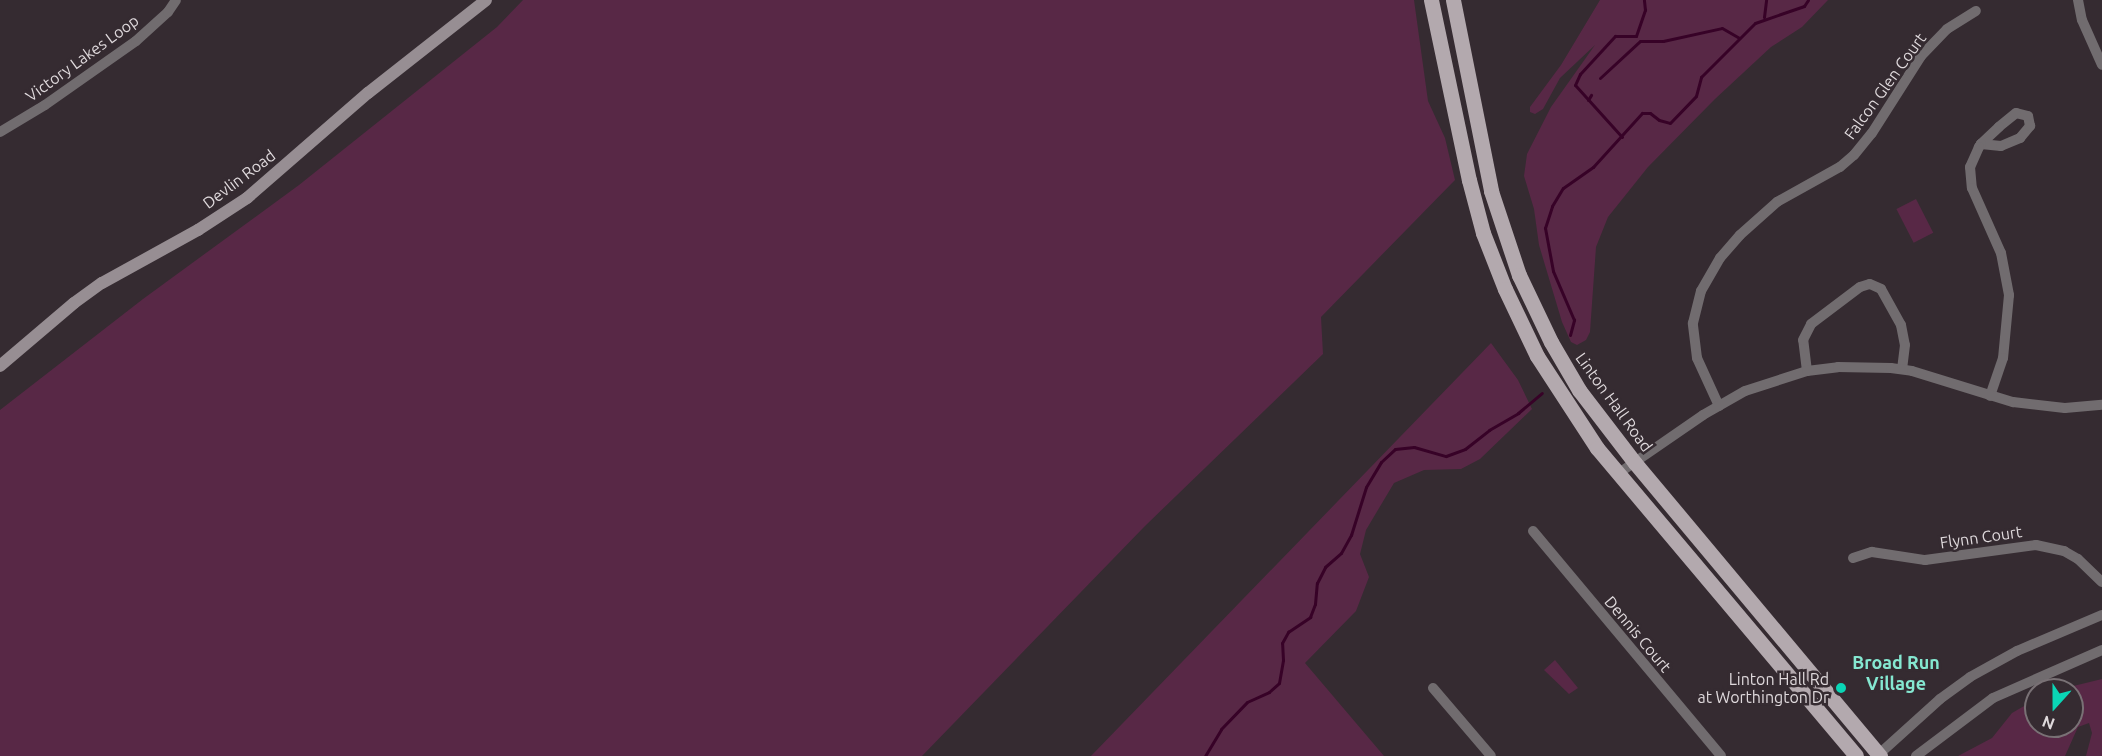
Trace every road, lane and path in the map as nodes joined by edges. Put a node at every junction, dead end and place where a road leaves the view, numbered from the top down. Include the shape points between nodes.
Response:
1 (176, 0) edge
2 (486, 0) edge
3 (1431, 0) edge
4 (1453, 0) edge
5 (2078, 0) edge
6 (1976, 11) dead end
7 (2102, 65) edge
8 (0, 132) edge
9 (1981, 144) dead end
10 (0, 366) edge
11 (1902, 369) junction
12 (1807, 371) junction
13 (1990, 396) junction
14 (2102, 405) edge
15 (1719, 406) junction
16 (1635, 463) junction
17 (1619, 473) junction
18 (1533, 531) dead end
19 (1853, 558) dead end
20 (2102, 582) edge
21 (2102, 615) edge
22 (2102, 650) edge
23 (1433, 688) dead end
24 (1878, 755) edge
25 (1491, 756) edge
26 (1721, 756) edge
27 (1856, 756) edge
28 (1916, 756) edge

1 - 8 street, Victory Lakes Loop via 136,41
2 - 10 main road, Devlin Road via 368,93 247,198 102,283
3 - 17 main road via 1469,180 1483,233 1505,289 1554,384 1597,448
4 - 16 main road, Linton Hall Road via 1491,191 1519,275 1579,390
5 - 7 street via 2082,20
6 - 15 street, Falcon Glen Court via 1934,41 1854,155 1763,213 1720,258 1701,291 1693,323 1697,358
9 - 13 street via 1973,156 1970,177 2001,253 2009,295 2003,358
11 - 12 street via 1865,366
11 - 12 street via 1905,345 1901,325 1881,289 1870,284 1860,287 1811,324 1803,340
11 - 13 street
12 - 15 street via 1764,383
13 - 14 street via 2039,406
15 - 16 street
16 - 17 street
16 - 24 main road, Linton Hall Road
17 - 27 main road
18 - 26 street, Dennis Court
19 - 20 street, Flynn Court via 1872,552 1925,560 2036,545 2078,559
21 - 24 street via 1977,672 1940,699
22 - 28 street via 1993,698
23 - 25 street

